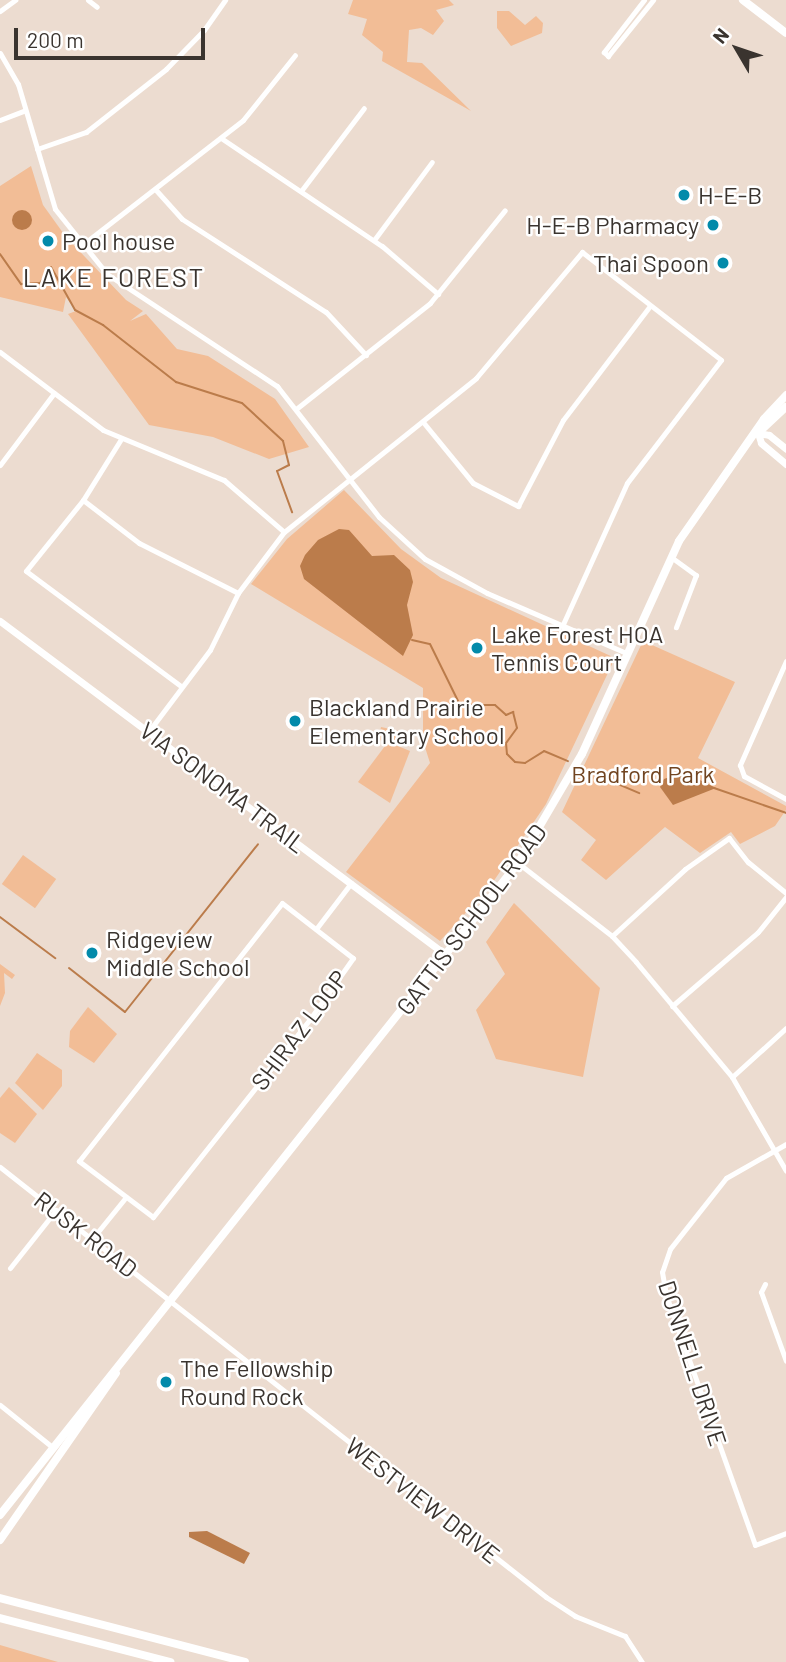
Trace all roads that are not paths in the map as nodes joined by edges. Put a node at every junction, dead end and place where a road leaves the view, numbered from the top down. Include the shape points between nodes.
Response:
1 (15, 0) edge
2 (88, 0) edge
3 (225, 0) edge
4 (644, 0) edge
5 (653, 0) edge
6 (743, 0) edge
7 (97, 8) dead end
8 (0, 11) edge
9 (786, 33) edge
10 (0, 53) edge
11 (295, 55) dead end
12 (364, 108) dead end
13 (24, 111) junction
14 (0, 120) edge
15 (221, 138) junction
16 (37, 149) junction
17 (432, 162) dead end
18 (155, 189) junction
19 (301, 191) junction
20 (505, 210) dead end
21 (374, 240) junction
22 (82, 245) junction
23 (438, 294) junction
24 (650, 306) junction
25 (0, 352) edge
26 (366, 355) junction
27 (54, 393) junction
28 (786, 395) edge
29 (786, 407) edge
30 (296, 409) junction
31 (423, 422) junction
32 (758, 433) junction
33 (121, 439) junction
34 (786, 449) edge
35 (786, 464) edge
36 (0, 465) edge
37 (349, 478) junction
38 (83, 500) junction
39 (284, 532) junction
40 (671, 557) junction
41 (238, 593) junction
42 (0, 621) edge
43 (562, 626) junction
44 (676, 627) dead end
45 (626, 653) junction
46 (786, 661) edge
47 (182, 687) junction
48 (149, 731) junction
49 (786, 799) edge
50 (518, 863) junction
51 (351, 883) junction
52 (786, 895) edge
53 (316, 929) junction
54 (612, 936) junction
55 (446, 955) junction
56 (672, 1006) junction
57 (786, 1028) edge
58 (732, 1077) junction
59 (786, 1144) edge
60 (775, 1149) junction
61 (0, 1167) edge
62 (786, 1171) edge
63 (126, 1197) junction
64 (55, 1210) junction
65 (92, 1239) junction
66 (10, 1268) dead end
67 (765, 1284) dead end
68 (173, 1302) junction
69 (783, 1343) edge
70 (786, 1361) edge
71 (120, 1366) junction
72 (0, 1405) edge
73 (51, 1446) junction
74 (0, 1515) edge
75 (786, 1533) edge
76 (0, 1541) edge
77 (0, 1598) edge
78 (0, 1618) edge
79 (170, 1662) edge
80 (244, 1662) edge
81 (642, 1662) edge

1 - 8 street
2 - 7 street
3 - 16 street via 166,69 86,132
4 - 5 street via 604,52 608,56
6 - 9 main road
10 - 13 street via 15,78
11 - 15 street via 251,111
12 - 19 street
13 - 14 street
13 - 16 street
15 - 18 street
15 - 19 street
16 - 22 street via 55,209
17 - 21 street
18 - 22 street
18 - 26 street via 182,219 326,312
19 - 21 street
20 - 23 street
21 - 23 street
22 - 30 street via 116,281 267,379
23 - 26 street
24 - 31 street via 582,252 499,355
24 - 31 street via 563,420 518,506 473,483
24 - 43 street via 721,360 627,483
25 - 27 street
26 - 30 street
27 - 33 street
27 - 36 street
28 - 32 main road, GATTIS SCHOOL ROAD
29 - 32 main road, GATTIS SCHOOL ROAD
30 - 37 street
31 - 37 street
32 - 34 street via 769,435
32 - 35 street via 761,443
32 - 40 main road, GATTIS SCHOOL ROAD
33 - 38 street
33 - 39 street via 224,480
37 - 39 street
37 - 43 street via 400,540 425,559
38 - 41 street via 139,543
38 - 47 street via 26,571
39 - 41 street
40 - 44 street via 696,575
40 - 45 main road, GATTIS SCHOOL ROAD
41 - 47 street via 211,650
42 - 48 street, VIA SONOMA TRAIL
43 - 45 street
45 - 50 main road, GATTIS SCHOOL ROAD via 582,754
46 - 49 street via 740,765 744,776
47 - 48 street
48 - 51 street, VIA SONOMA TRAIL
50 - 54 street
50 - 55 main road, GATTIS SCHOOL ROAD
51 - 53 street
51 - 55 street, VIA SONOMA TRAIL
52 - 54 street via 748,862 729,838 685,869
52 - 56 street via 758,932
53 - 63 street, SHIRAZ LOOP via 353,958 321,1004 153,1217
53 - 63 street, SHIRAZ LOOP via 282,903 79,1161
54 - 56 street
55 - 68 main road, GATTIS SCHOOL ROAD
56 - 58 street
57 - 58 street
58 - 60 street
59 - 60 street
60 - 62 street
60 - 75 street, DONNELL DRIVE via 726,1178 670,1249 662,1272 666,1295 755,1545
61 - 64 street, RUSK ROAD
63 - 65 street
64 - 65 street, RUSK ROAD
64 - 66 street
65 - 68 street, RUSK ROAD
67 - 69 street via 761,1292
68 - 71 main road, GATTIS SCHOOL ROAD
68 - 81 street, WESTVIEW DRIVE via 546,1597 575,1616 625,1636
69 - 70 street
71 - 73 main road, GATTIS SCHOOL ROAD
71 - 76 main road, GATTIS SCHOOL ROAD
72 - 73 street
73 - 74 main road, GATTIS SCHOOL ROAD
77 - 80 main road
78 - 79 main road

